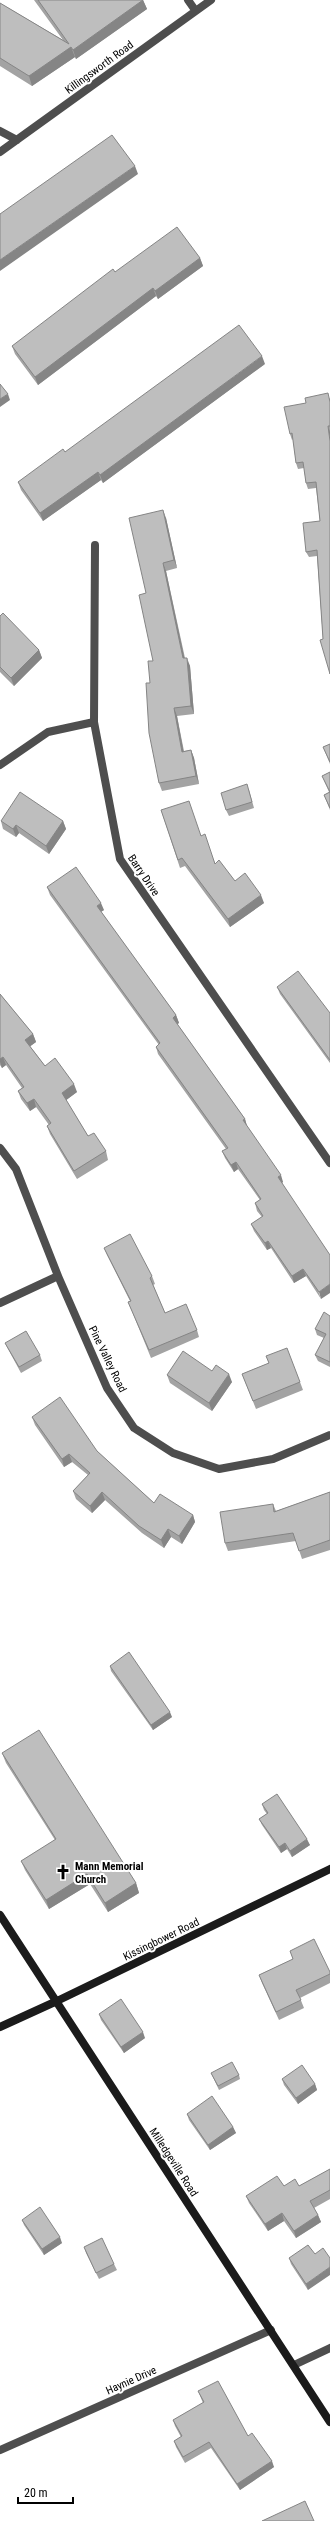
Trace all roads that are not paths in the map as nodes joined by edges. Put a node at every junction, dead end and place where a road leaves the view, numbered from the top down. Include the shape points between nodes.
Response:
1 (188, 0) edge
2 (211, 0) edge
3 (196, 10) junction
4 (0, 131) edge
5 (17, 140) junction
6 (0, 152) edge
7 (95, 545) dead end
8 (94, 722) junction
9 (0, 765) edge
10 (0, 1148) edge
11 (330, 1163) edge
12 (58, 1276) junction
13 (0, 1303) edge
14 (330, 1435) edge
15 (330, 1869) edge
16 (0, 1915) edge
17 (57, 2002) junction
18 (0, 2027) edge
19 (271, 2330) junction
20 (330, 2348) edge
21 (294, 2365) junction
22 (330, 2422) edge
23 (0, 2450) edge

1 - 3 street
2 - 3 street, Killingsworth Road
3 - 5 street, Killingsworth Road
4 - 5 street
5 - 6 street, Killingsworth Road
7 - 8 street, Barry Drive
8 - 9 street via 48,732
8 - 11 street, Barry Drive via 120,859
10 - 12 street, Pine Valley Road via 16,1169
12 - 13 street
12 - 14 street, Pine Valley Road via 107,1388 134,1428 173,1454 219,1469 273,1459
15 - 17 street, Kissingbower Road
16 - 17 street, Milledgeville Road
17 - 18 street, Kissingbower Road
17 - 19 street, Milledgeville Road
19 - 21 street, Milledgeville Road
19 - 23 street, Haynie Drive
20 - 21 street
21 - 22 street, Milledgeville Road

